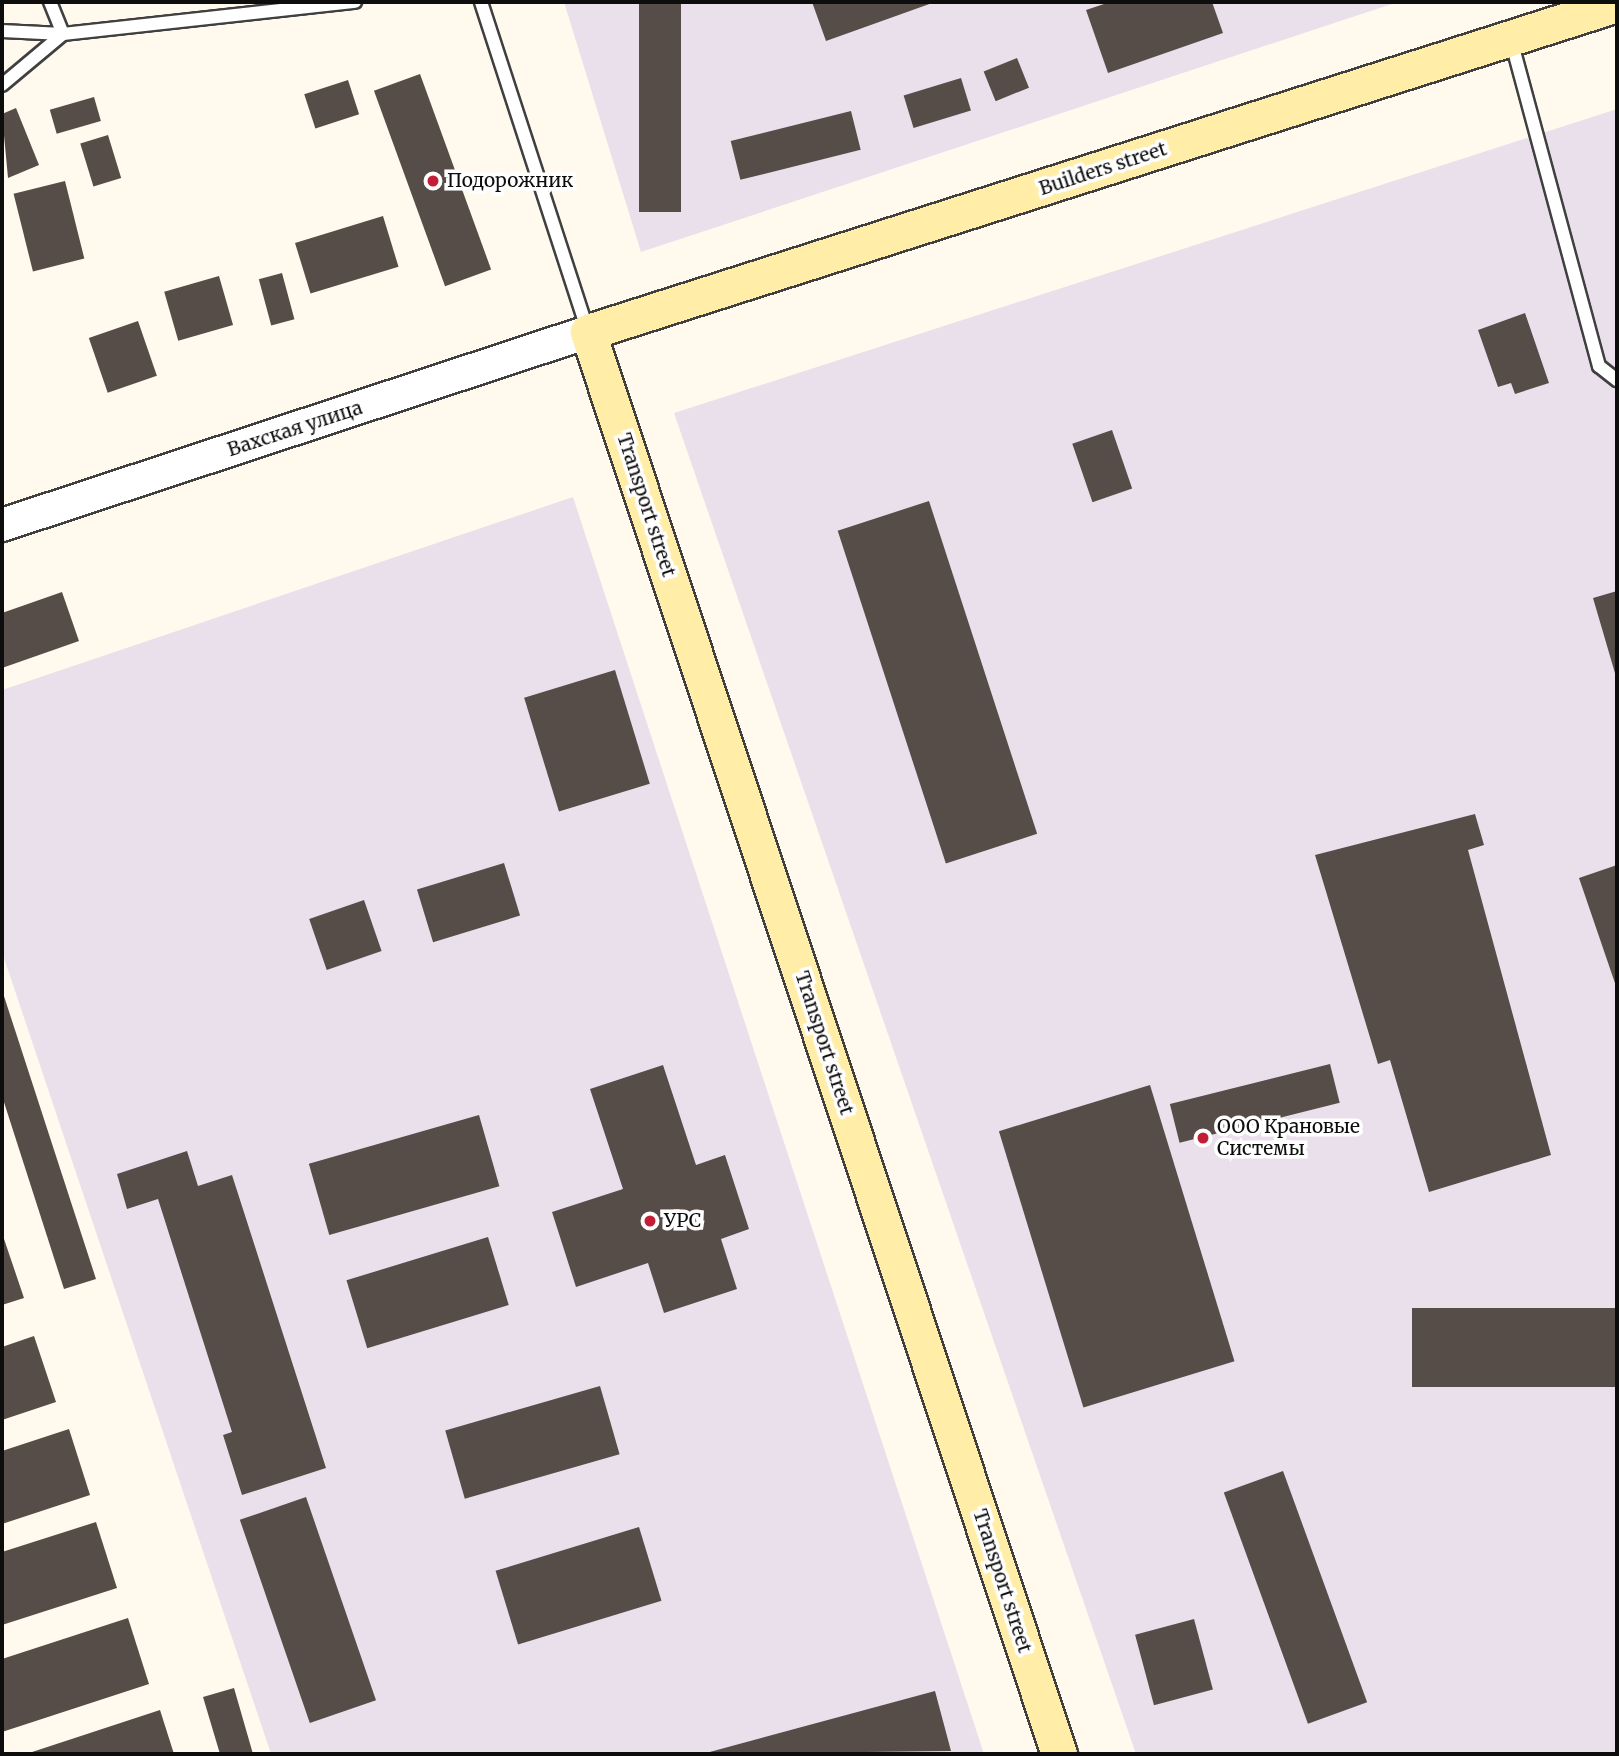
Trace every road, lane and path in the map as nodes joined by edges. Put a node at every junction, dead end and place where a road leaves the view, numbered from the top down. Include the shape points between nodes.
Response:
1 (50, 2) edge
2 (355, 2) edge
3 (481, 2) edge
4 (1617, 4) edge
5 (2, 31) edge
6 (62, 34) junction
7 (1510, 40) junction
8 (2, 85) edge
9 (588, 332) junction
10 (1617, 380) edge
11 (2, 525) edge
12 (1059, 1754) edge

1 - 6 lane
2 - 6 lane
3 - 9 lane
4 - 7 main road, Builders street
5 - 6 lane
6 - 8 lane
7 - 9 main road, Builders street
7 - 10 lane via 1599,366
9 - 11 street, Вахская улица
9 - 12 main road, Transport street

